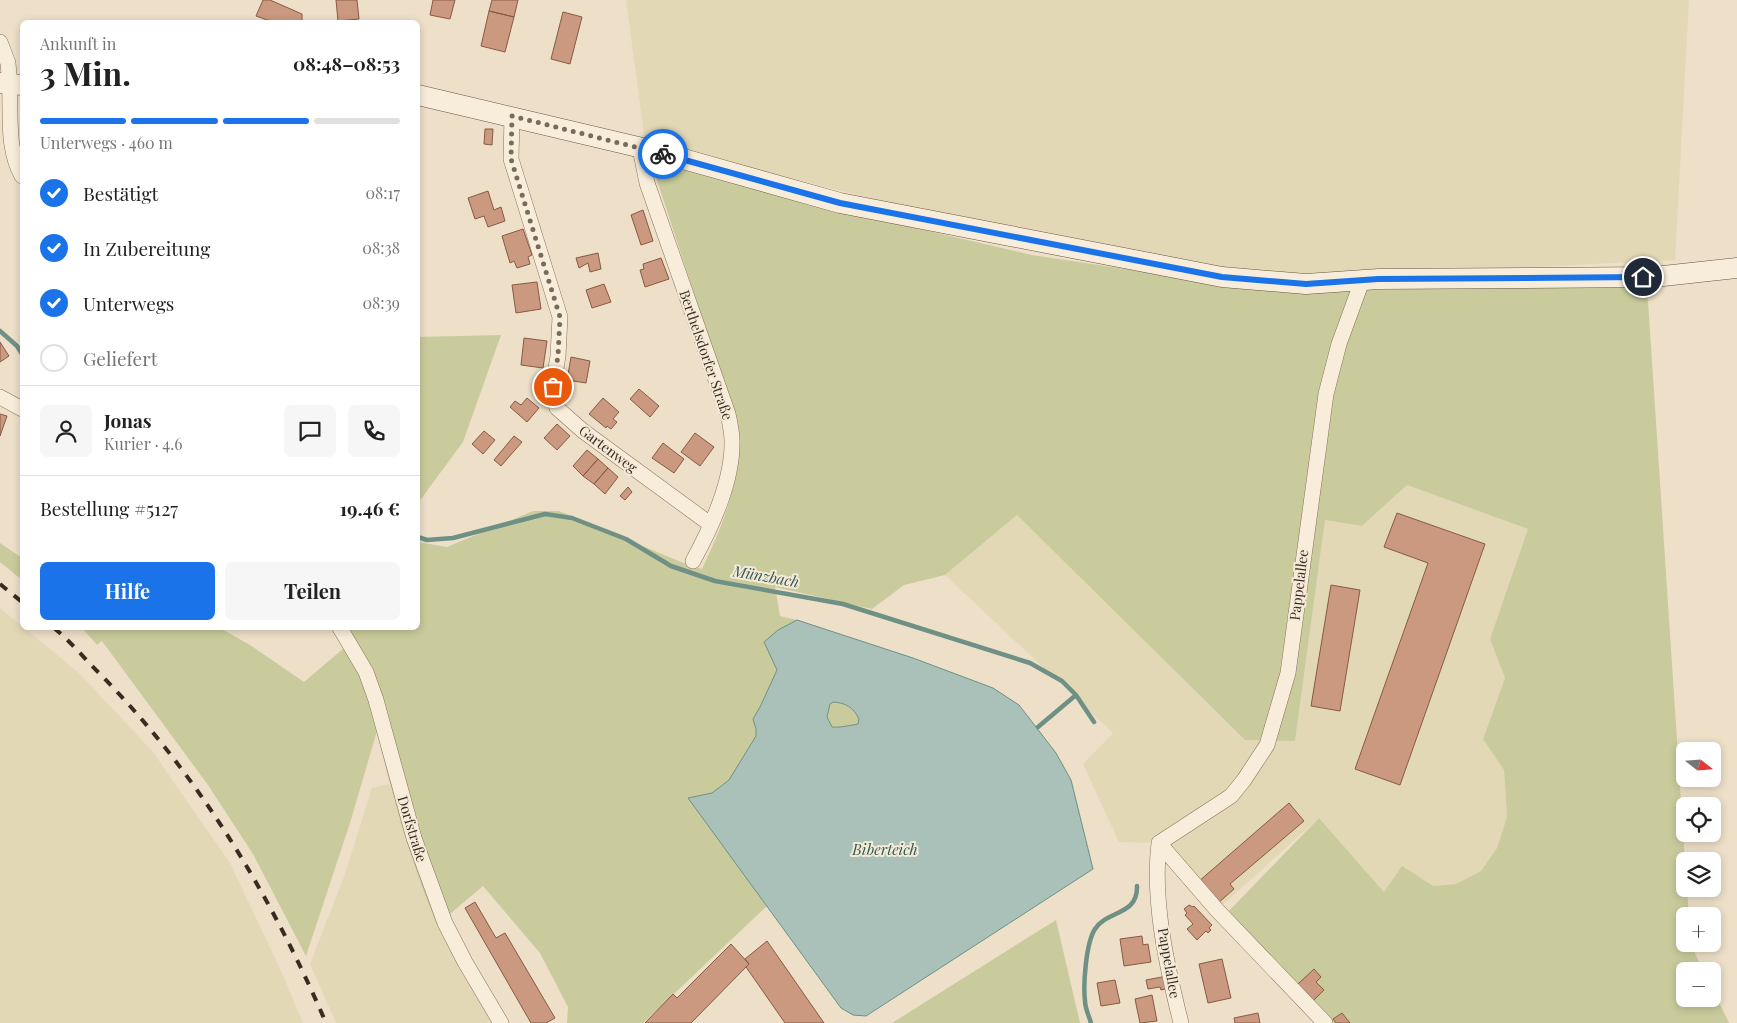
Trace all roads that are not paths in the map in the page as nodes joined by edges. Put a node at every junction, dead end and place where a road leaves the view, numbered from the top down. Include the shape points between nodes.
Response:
1 (0, 42) edge
2 (11, 84) edge
3 (420, 95) edge
4 (512, 116) junction
5 (640, 148) junction
6 (20, 172) edge
7 (1737, 268) edge
8 (1362, 281) junction
9 (0, 397) edge
10 (20, 408) edge
11 (710, 524) junction
12 (693, 561) dead end
13 (341, 630) edge
14 (1159, 843) junction
15 (501, 1023) edge
16 (1181, 1023) edge
17 (1325, 1023) edge

1 - 2 street
2 - 6 street via 12,150
3 - 4 street
4 - 5 street
4 - 11 street, Gartenweg via 511,159 560,317 553,387 557,408 583,431
5 - 8 street via 840,203 1222,277 1306,284
5 - 11 street, Berthelsdorfer Straße via 647,183 728,414 732,441 730,469
7 - 8 street via 1654,277
8 - 14 street, Pappelallee via 1339,344 1326,394 1288,673 1268,745 1231,796
9 - 10 street
11 - 12 street, Berthelsdorfer Straße
13 - 15 street, Dorfstraße via 366,672 376,700 414,838 445,923
14 - 16 street, Pappelallee via 1156,865 1162,927
14 - 17 street via 1217,910

